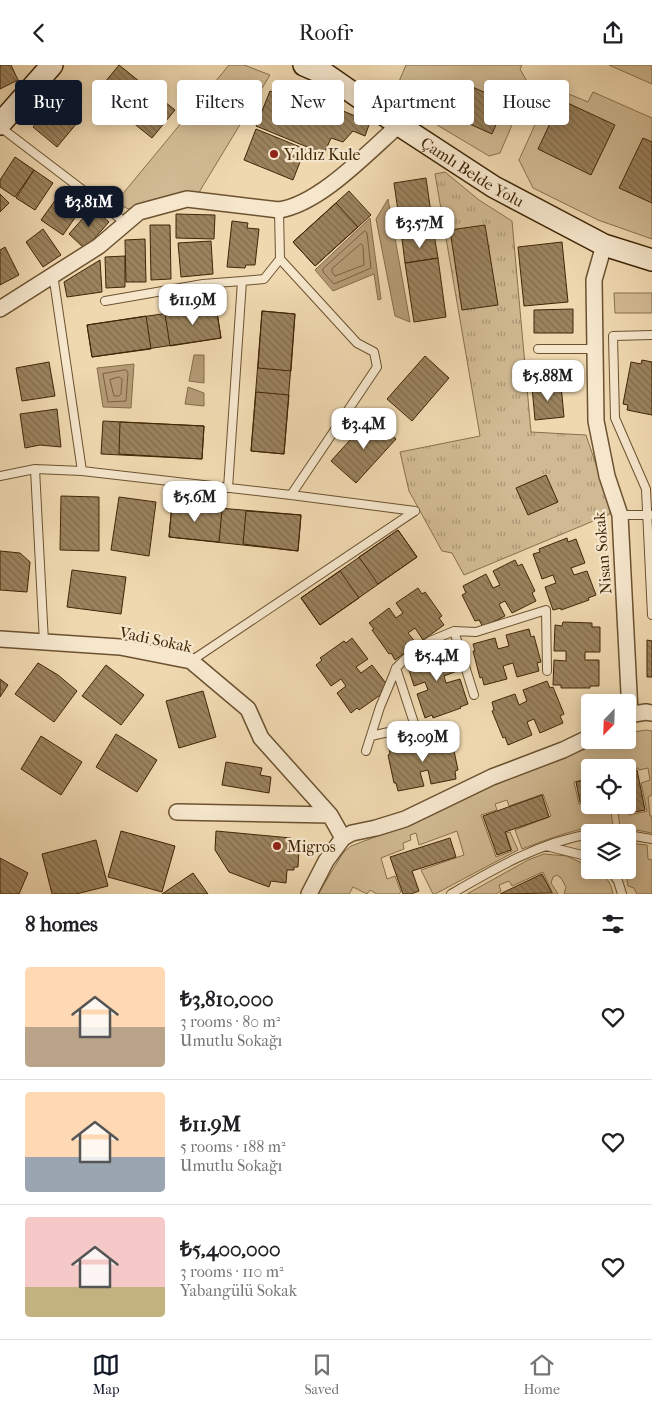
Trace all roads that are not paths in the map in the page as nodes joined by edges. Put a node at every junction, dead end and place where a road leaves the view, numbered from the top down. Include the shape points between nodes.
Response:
1 (52, 65) edge
2 (304, 65) edge
3 (354, 94) edge
4 (399, 125) joint
5 (0, 126) edge
6 (279, 210) junction
7 (126, 223) junction
8 (604, 245) junction
9 (280, 259) junction
10 (652, 260) edge
11 (53, 274) junction
12 (242, 281) junction
13 (104, 301) dead end
14 (0, 309) edge
15 (652, 335) edge
16 (538, 349) dead end
17 (595, 349) junction
18 (35, 469) junction
19 (82, 471) junction
20 (0, 476) edge
21 (228, 488) junction
22 (291, 495) junction
23 (620, 515) junction
24 (649, 515) edge
25 (652, 615) edge
26 (454, 631) junction
27 (0, 639) edge
28 (44, 642) junction
29 (191, 661) junction
30 (396, 668) junction
31 (548, 671) dead end
32 (628, 694) edge
33 (474, 695) dead end
34 (636, 713) edge
35 (652, 713) edge
36 (371, 735) junction
37 (581, 741) edge
38 (366, 751) dead end
39 (177, 812) dead end
40 (330, 815) junction
41 (581, 836) edge
42 (636, 836) edge
43 (343, 838) junction
44 (652, 839) edge
45 (546, 846) junction
46 (581, 855) edge
47 (617, 879) edge
48 (309, 894) edge
49 (451, 894) edge
50 (622, 894) edge

1 - 5 street
2 - 3 street, Çamlı Belde Yolu via 327,75
4 - 6 street via 329,186 290,208
4 - 8 street, Çamlı Belde Yolu via 494,187
5 - 7 lane
6 - 7 street via 187,199 139,212
6 - 9 lane
7 - 11 street via 99,247
8 - 10 street, Çamlı Belde Yolu
8 - 17 street, Nisan Sokak via 594,280
9 - 12 lane via 264,279
9 - 22 lane via 358,343 374,352 377,367
11 - 14 street
11 - 19 lane
12 - 13 lane via 203,284
12 - 21 lane
15 - 24 lane via 613,336 615,417 646,489
16 - 17 lane
17 - 23 street, Nisan Sokak via 596,421 607,476
18 - 19 lane
18 - 20 lane
18 - 28 lane
19 - 21 lane
21 - 22 lane
22 - 29 lane via 415,511
23 - 24 lane
23 - 32 street, Nisan Sokak
24 - 25 lane
26 - 30 lane via 430,641
26 - 31 lane via 476,632 546,610
26 - 33 lane
27 - 28 street, Vadi Sokak
28 - 29 street, Vadi Sokak via 120,647
29 - 40 street, Vadi Sokak via 248,709 261,738
30 - 36 lane
30 - 36 lane via 415,725
34 - 35 street
36 - 38 lane
37 - 43 street via 492,777 405,819
39 - 40 street
40 - 43 street, Vadi Sokak
41 - 45 lane
42 - 44 lane
43 - 48 street via 326,861
45 - 46 lane
45 - 49 lane
47 - 50 lane

